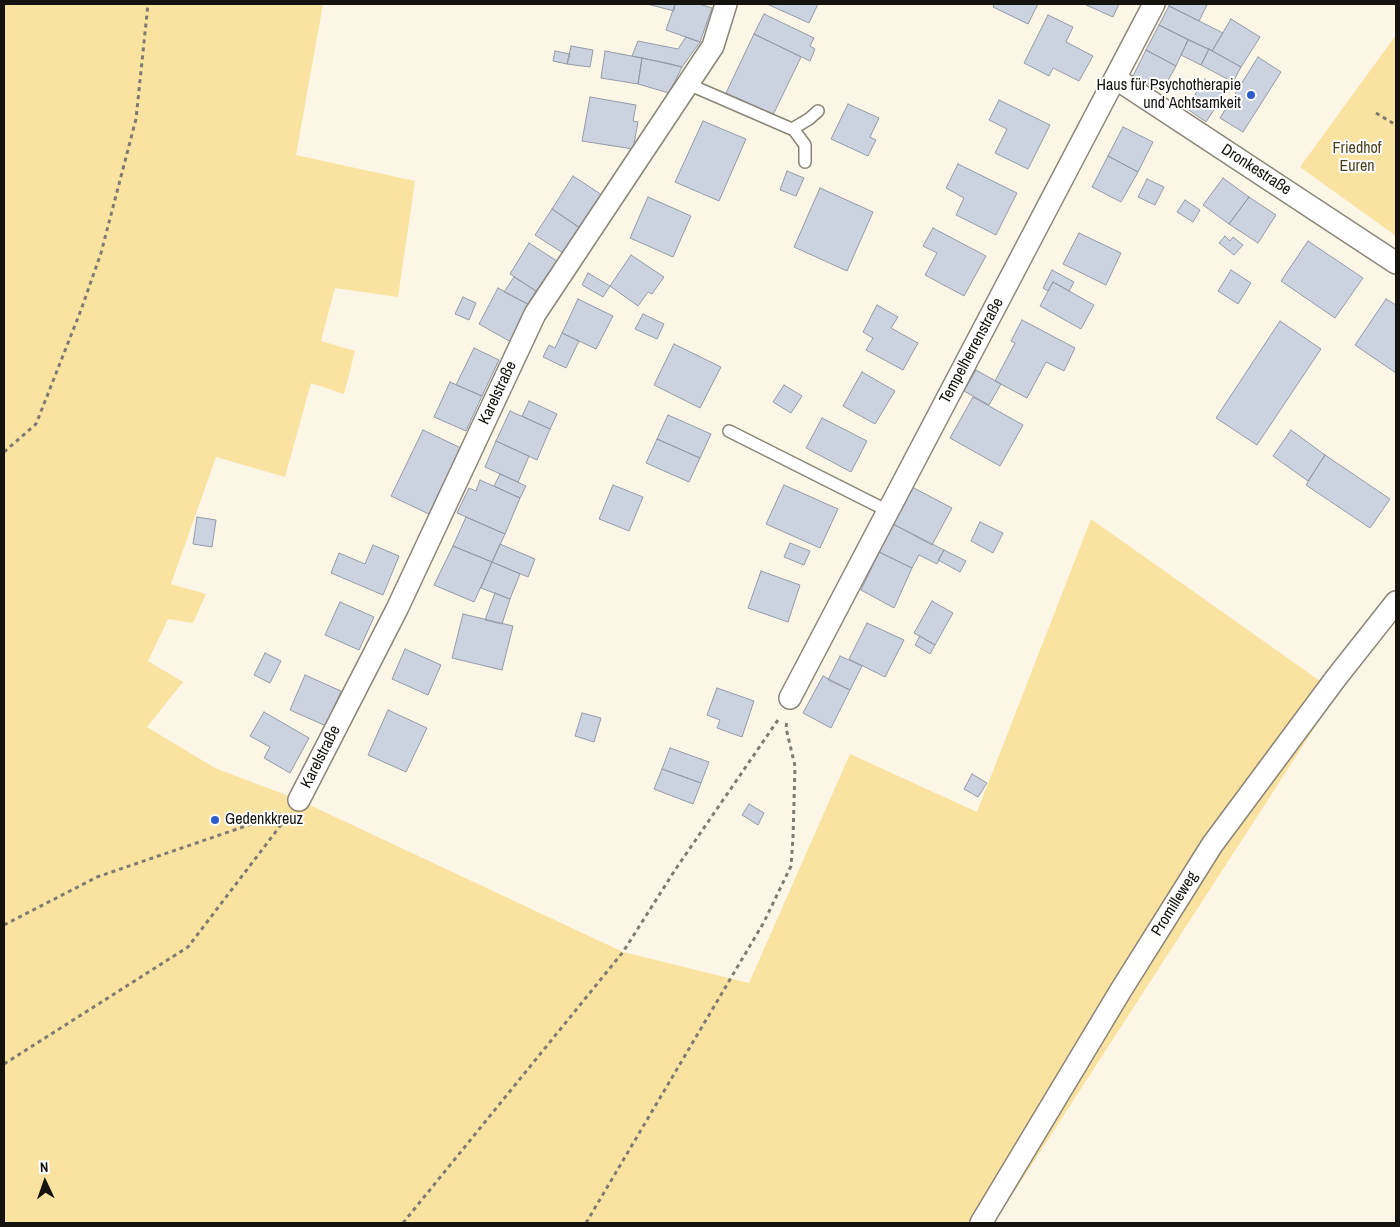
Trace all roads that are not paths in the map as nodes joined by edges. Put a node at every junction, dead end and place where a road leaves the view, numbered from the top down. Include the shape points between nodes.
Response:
1 (726, 4) edge
2 (1154, 4) edge
3 (1115, 78) junction
4 (688, 84) junction
5 (818, 110) dead end
6 (792, 129) junction
7 (805, 162) dead end
8 (1396, 263) edge
9 (729, 431) dead end
10 (888, 511) junction
11 (1396, 602) edge
12 (790, 698) road end
13 (299, 800) dead end
14 (981, 1223) edge

1 - 4 street, Karelstraße via 713,46
2 - 3 street, Tempelherrenstraße
3 - 8 street, Dronkestraße
3 - 10 street, Tempelherrenstraße
4 - 6 lane
4 - 13 street, Karelstraße via 535,314 397,610
5 - 6 lane
6 - 7 lane via 805,145
9 - 10 lane
10 - 12 street, Tempelherrenstraße
11 - 14 street, Promilleweg via 1212,845

